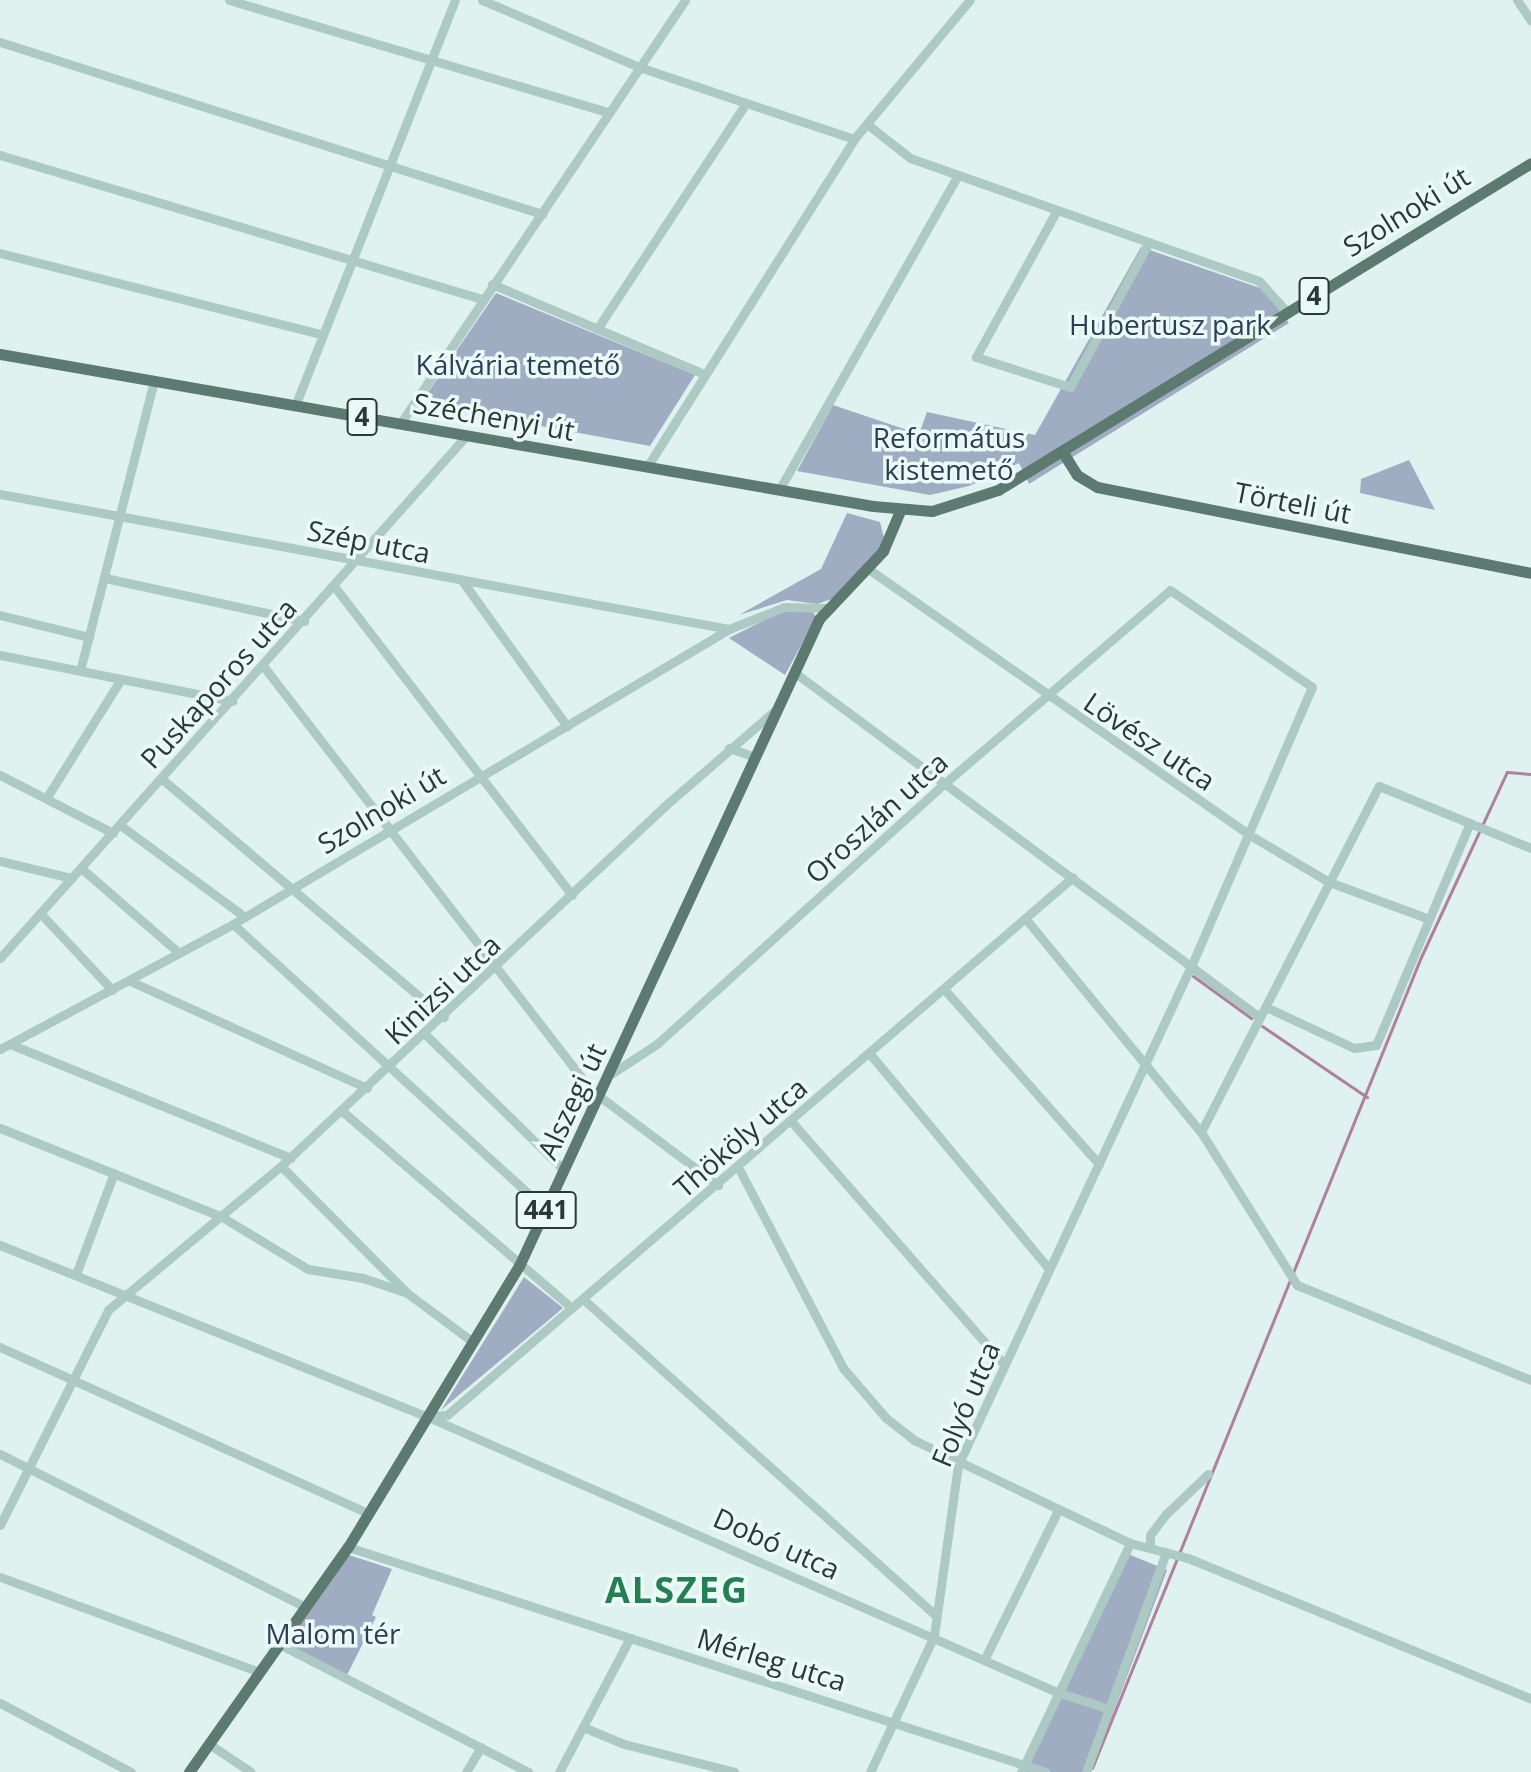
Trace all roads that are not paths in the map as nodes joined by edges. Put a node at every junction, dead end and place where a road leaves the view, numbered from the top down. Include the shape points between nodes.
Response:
1 (229, 0) edge
2 (455, 0) edge
3 (482, 0) edge
4 (685, 0) edge
5 (970, 0) edge
6 (1517, 0) edge
7 (1531, 21) edge
8 (0, 42) edge
9 (431, 60) junction
10 (639, 67) junction
11 (746, 103) junction
12 (608, 112) junction
13 (867, 124) junction
14 (854, 139) junction
15 (0, 155) edge
16 (389, 161) junction
17 (1531, 163) edge
18 (958, 175) junction
19 (1057, 210) junction
20 (542, 214) junction
21 (1149, 242) junction
22 (0, 253) edge
23 (350, 259) junction
24 (492, 284) junction
25 (482, 299) junction
26 (1288, 313) junction
27 (597, 329) junction
28 (320, 334) junction
29 (0, 354) edge
30 (704, 374) junction
31 (154, 380) junction
32 (295, 406) junction
33 (400, 424) junction
34 (466, 436) junction
35 (1062, 451) junction
36 (647, 467) junction
37 (779, 490) junction
38 (0, 494) edge
39 (873, 506) junction
40 (900, 511) junction
41 (932, 511) joint
42 (121, 515) junction
43 (890, 539) junction
44 (357, 560) junction
45 (867, 568) junction
46 (1531, 573) edge
47 (105, 578) junction
48 (463, 582) junction
49 (334, 586) junction
50 (829, 608) junction
51 (0, 615) edge
52 (304, 621) junction
53 (729, 629) junction
54 (89, 637) junction
55 (0, 655) edge
56 (264, 667) junction
57 (80, 671) junction
58 (794, 672) junction
59 (121, 679) junction
60 (1312, 687) joint
61 (1045, 697) junction
62 (232, 701) junction
63 (778, 708) junction
64 (567, 726) junction
65 (729, 748) junction
66 (755, 757) junction
67 (0, 775) edge
68 (480, 778) junction
69 (162, 779) junction
70 (945, 783) junction
71 (47, 797) junction
72 (1472, 824) junction
73 (117, 829) junction
74 (390, 832) junction
75 (1248, 834) junction
76 (1531, 848) edge
77 (0, 861) edge
78 (81, 868) junction
79 (1073, 877) junction
80 (72, 878) junction
81 (1329, 882) junction
82 (293, 888) junction
83 (572, 895) junction
84 (41, 914) junction
85 (245, 917) junction
86 (1025, 918) junction
87 (1427, 918) junction
88 (233, 924) junction
89 (179, 953) junction
90 (0, 958) edge
91 (1191, 966) junction
92 (498, 967) junction
93 (130, 981) junction
94 (944, 989) junction
95 (112, 990) junction
96 (1266, 1007) junction
97 (444, 1017) junction
98 (1259, 1017) junction
99 (426, 1035) junction
100 (5, 1047) edge
101 (870, 1054) junction
102 (1145, 1067) junction
103 (388, 1069) junction
104 (611, 1074) junction
105 (367, 1088) junction
106 (600, 1096) junction
107 (342, 1111) junction
108 (791, 1121) junction
109 (0, 1128) edge
110 (1201, 1132) junction
111 (291, 1158) junction
112 (1099, 1164) junction
113 (281, 1166) junction
114 (738, 1167) junction
115 (564, 1170) junction
116 (114, 1173) junction
117 (718, 1185) junction
118 (546, 1210) junction
119 (222, 1217) junction
120 (0, 1245) edge
121 (519, 1266) junction
122 (1049, 1269) junction
123 (76, 1274) junction
124 (407, 1293) junction
125 (130, 1296) junction
126 (583, 1299) junction
127 (571, 1307) junction
128 (473, 1342) junction
129 (0, 1347) edge
130 (1004, 1364) junction
131 (72, 1379) junction
132 (1531, 1380) edge
133 (428, 1417) junction
134 (0, 1454) edge
135 (958, 1465) junction
136 (28, 1468) junction
137 (1208, 1474) dead end
138 (1058, 1510) junction
139 (368, 1513) junction
140 (0, 1525) edge
141 (1130, 1543) junction
142 (348, 1547) junction
143 (1150, 1547) junction
144 (1175, 1554) junction
145 (0, 1577) edge
146 (306, 1607) junction
147 (935, 1615) junction
148 (934, 1636) junction
149 (630, 1638) junction
150 (281, 1645) junction
151 (985, 1658) junction
152 (260, 1672) junction
153 (1057, 1692) junction
154 (1531, 1699) edge
155 (0, 1703) edge
156 (1109, 1709) junction
157 (895, 1720) junction
158 (583, 1727) junction
159 (209, 1744) junction
160 (481, 1747) junction
161 (1023, 1768) edge
162 (131, 1772) edge
163 (189, 1772) edge
164 (251, 1772) edge
165 (466, 1772) edge
166 (528, 1772) edge
167 (559, 1772) edge
168 (735, 1772) edge
169 (870, 1772) edge
170 (1046, 1772) edge
171 (1086, 1772) edge

1 - 9 street
2 - 9 street
3 - 10 street
4 - 10 street
5 - 13 street
6 - 7 street
8 - 16 street
9 - 12 street
9 - 16 street
10 - 11 street
10 - 12 street
11 - 14 street
11 - 27 street
12 - 20 street
13 - 14 street
13 - 18 street via 899,152
14 - 30 street
15 - 23 street
16 - 20 street
16 - 23 street
17 - 26 main road, Szolnoki út / 4
18 - 19 street
18 - 37 street
19 - 21 street
19 - 21 street via 976,357 1070,387
20 - 24 street
21 - 26 street via 1265,285
22 - 28 street
23 - 25 street
23 - 28 street
24 - 25 street
24 - 27 street
25 - 33 street
26 - 35 main road, Szolnoki út / 4
27 - 30 street
28 - 32 street
29 - 31 main road, Széchenyi út / 4
30 - 36 street
31 - 32 main road, Széchenyi út / 4
31 - 42 street
32 - 33 main road, Széchenyi út / 4
33 - 34 main road, Széchenyi út / 4
34 - 36 main road, Széchenyi út / 4
34 - 44 street, Puskaporos utca
35 - 41 main road, Szolnoki út / 4 via 985,497
35 - 46 main road, Törteli út via 1077,475 1097,487
36 - 37 main road, Széchenyi út / 4
37 - 39 main road, Széchenyi út / 4
38 - 42 street, Szép utca
39 - 40 main road, Széchenyi út / 4
39 - 43 main road via 890,520
40 - 41 main road, Széchenyi út / 4
40 - 43 main road, Alszegi út / 441
42 - 44 street, Szép utca
42 - 47 street
43 - 45 main road, Alszegi út / 441
44 - 48 street, Szép utca
44 - 49 street, Puskaporos utca
45 - 50 main road, Alszegi út / 441
45 - 61 street, Lövész utca
47 - 52 street
47 - 54 street
48 - 53 street, Szép utca
48 - 64 street
49 - 52 street, Puskaporos utca
49 - 68 street
50 - 53 street, Szolnoki út via 784,607
50 - 58 main road, Alszegi út / 441
51 - 54 street
52 - 56 street, Puskaporos utca
53 - 64 street, Szolnoki út
54 - 57 street
55 - 57 street
56 - 62 street, Puskaporos utca
56 - 74 street
57 - 59 street
58 - 63 main road, Alszegi út / 441
58 - 70 street
59 - 62 street
59 - 71 street
60 - 61 street, Oroszlán utca via 1170,590
60 - 75 street, Folyó utca
61 - 70 street, Oroszlán utca
61 - 75 street, Lövész utca
62 - 69 street, Puskaporos utca
63 - 65 street, Kinizsi utca
63 - 66 main road, Alszegi út / 441
64 - 68 street, Szolnoki út
65 - 66 street
65 - 83 street, Kinizsi utca
66 - 104 main road, Alszegi út / 441
67 - 71 street
68 - 74 street, Szolnoki út
68 - 83 street
69 - 73 street, Puskaporos utca
69 - 82 street
70 - 79 street
70 - 104 street, Oroszlán utca via 658,1043
71 - 73 street
72 - 76 street
72 - 81 street via 1379,786
72 - 87 street
73 - 78 street, Puskaporos utca
73 - 85 street
74 - 82 street, Szolnoki út
74 - 92 street
75 - 81 street, Lövész utca
75 - 91 street, Folyó utca
77 - 80 street
78 - 80 street, Puskaporos utca
78 - 89 street
79 - 86 street, Thököly utca
79 - 91 street
80 - 84 street, Puskaporos utca
81 - 87 street, Lövész utca
81 - 96 street
82 - 85 street, Szolnoki út
82 - 97 street
83 - 92 street, Kinizsi utca
84 - 90 street, Puskaporos utca
84 - 95 street
85 - 88 street, Szolnoki út
86 - 94 street, Thököly utca
86 - 102 street
87 - 96 street via 1370,1048 1354,1048
88 - 89 street, Szolnoki út
88 - 103 street
89 - 93 street, Szolnoki út
91 - 98 street
91 - 102 street, Folyó utca
92 - 97 street, Kinizsi utca
92 - 106 street
93 - 95 street, Szolnoki út
93 - 105 street
94 - 101 street, Thököly utca
94 - 112 street
95 - 100 street, Szolnoki út
96 - 98 street
97 - 99 street, Kinizsi utca
98 - 110 street
99 - 103 street, Kinizsi utca
99 - 115 street
100 - 111 street
101 - 108 street, Thököly utca
101 - 122 street
102 - 110 street
102 - 112 street, Folyó utca
103 - 105 street, Kinizsi utca
103 - 118 street
104 - 106 main road, Alszegi út / 441
105 - 107 street, Kinizsi utca
106 - 115 main road, Alszegi út / 441
106 - 117 street
107 - 111 street, Kinizsi utca
107 - 121 street
108 - 114 street, Thököly utca
108 - 130 street
109 - 116 street
110 - 132 street via 1292,1279
111 - 113 street, Kinizsi utca
112 - 122 street, Folyó utca
113 - 119 street, Kinizsi utca
113 - 124 street
114 - 117 street, Thököly utca
114 - 135 street via 843,1368 886,1418
115 - 118 main road, Alszegi út / 441
116 - 119 street
116 - 123 street
117 - 126 street, Thököly utca
118 - 121 main road, Alszegi út / 441
119 - 124 street via 308,1269 363,1278
119 - 125 street, Kinizsi utca
120 - 123 street, Dobó utca
121 - 127 street
121 - 128 main road, Alszegi út / 441
122 - 130 street, Folyó utca
123 - 125 street, Dobó utca
124 - 128 street
125 - 131 street, Kinizsi utca via 108,1310
125 - 133 street, Dobó utca
126 - 127 street, Thököly utca
126 - 147 street
127 - 133 street, Thököly utca via 447,1415
128 - 133 main road, Alszegi út / 441
129 - 131 street
130 - 135 street, Folyó utca
131 - 136 street, Kinizsi utca
131 - 139 street
133 - 139 main road, Alszegi út / 441
133 - 148 street, Dobó utca
134 - 136 street
135 - 138 street via 971,1466
135 - 147 street, Folyó utca
136 - 140 street, Kinizsi utca
136 - 146 street
137 - 143 street via 1166,1514 1150,1535
138 - 141 street
138 - 151 street
139 - 142 main road, Alszegi út / 441
141 - 143 street
141 - 153 street
142 - 146 main road, Alszegi út / 441
142 - 149 street, Mérleg utca
143 - 144 street
144 - 154 street
144 - 156 street
145 - 152 street
146 - 150 main road, Alszegi út / 441
147 - 148 street, Folyó utca
148 - 151 street, Dobó utca
148 - 157 street, Folyó utca
149 - 157 street, Mérleg utca
149 - 158 street
150 - 152 main road, Alszegi út / 441
150 - 160 street
151 - 153 street, Dobó utca
152 - 159 main road, Alszegi út / 441
153 - 156 street, Dobó utca
153 - 161 street
155 - 162 street
156 - 171 street
157 - 161 street, Mérleg utca
157 - 169 street, Folyó utca
158 - 167 street
158 - 168 street via 624,1744
159 - 163 main road, Alszegi út / 441
159 - 164 street
160 - 165 street
160 - 166 street
161 - 170 street, Mérleg utca

